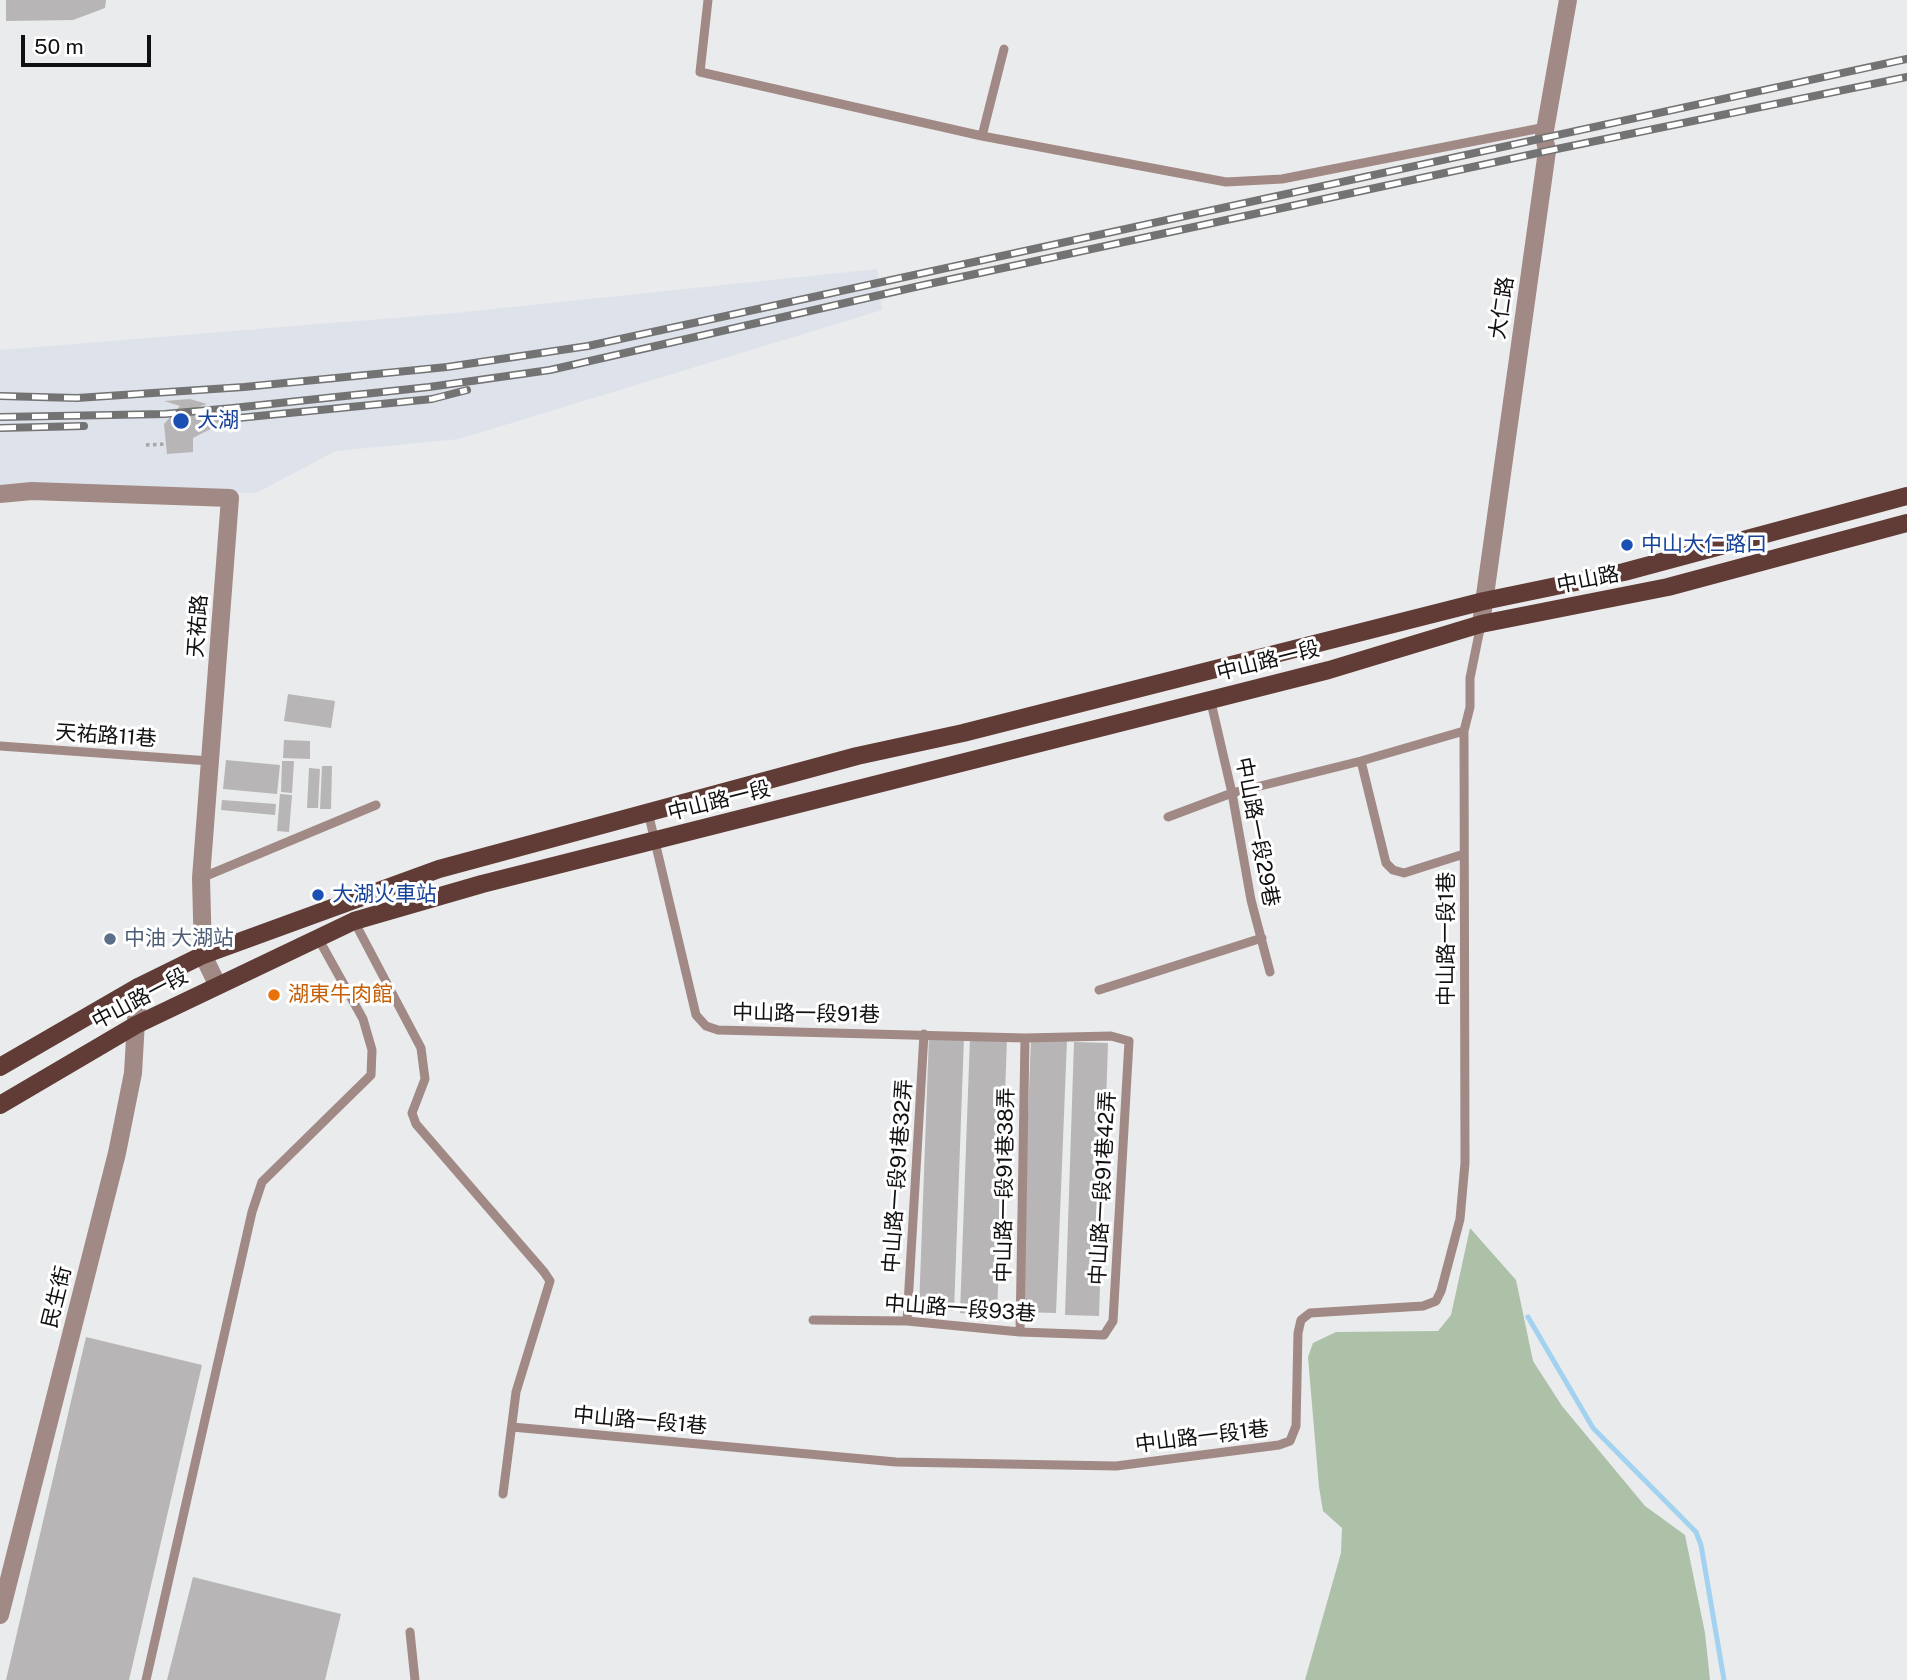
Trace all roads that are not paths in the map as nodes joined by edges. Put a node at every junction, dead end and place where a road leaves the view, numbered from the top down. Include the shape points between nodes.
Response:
1 (708, 0) edge
2 (1569, 0) edge
3 (1004, 49) dead end
4 (1546, 127) junction
5 (982, 135) junction
6 (0, 494) edge
7 (1907, 496) edge
8 (1907, 523) edge
9 (1484, 601) junction
10 (1481, 624) junction
11 (1210, 698) junction
12 (1464, 731) junction
13 (0, 746) edge
14 (210, 761) junction
15 (1361, 761) junction
16 (1232, 793) junction
17 (376, 805) dead end
18 (648, 813) junction
19 (1168, 817) dead end
20 (656, 841) junction
21 (1464, 854) junction
22 (201, 878) junction
23 (354, 921) junction
24 (318, 938) junction
25 (1262, 938) junction
26 (203, 955) junction
27 (1270, 972) dead end
28 (217, 984) junction
29 (138, 987) junction
30 (1099, 990) dead end
31 (136, 1025) junction
32 (925, 1034) junction
33 (1025, 1038) junction
34 (1129, 1041) joint
35 (0, 1067) edge
36 (0, 1105) edge
37 (813, 1320) dead end
38 (907, 1321) junction
39 (1020, 1332) junction
40 (1104, 1335) joint
41 (512, 1427) junction
42 (503, 1494) dead end
43 (0, 1615) edge
44 (410, 1632) dead end
45 (146, 1680) edge
46 (415, 1680) edge

1 - 5 lane via 700,72
2 - 4 street, 大仁路
3 - 5 lane
4 - 5 lane via 1282,179 1227,182
4 - 9 street, 大仁路 via 1547,151
6 - 14 street, 天祐路 via 32,491 230,498
7 - 9 main road, 中山路 via 1625,572
8 - 10 main road, 中山路 via 1668,587
9 - 10 street, 大仁路
9 - 18 main road, 中山路一段 via 857,756
10 - 11 main road, 中山路一段 via 1329,670
10 - 12 lane, 中山路一段1巷
11 - 16 lane, 中山路一段29巷
11 - 20 main road, 中山路一段
12 - 15 lane
12 - 21 lane, 中山路一段1巷
13 - 14 lane, 天祐路11巷
14 - 22 street, 天祐路
15 - 16 lane
15 - 21 lane via 1386,863 1393,870 1404,873
16 - 19 lane
16 - 25 lane, 中山路一段29巷
17 - 22 lane
18 - 20 lane, 中山路一段91巷
18 - 26 main road, 中山路一段 via 439,869
20 - 23 main road, 中山路一段
20 - 32 lane, 中山路一段91巷 via 696,1015 706,1026 718,1030
21 - 41 lane, 中山路一段1巷 via 1465,1163 1460,1219 1441,1290 1436,1301 1423,1306 1310,1312 1301,1320 1296,1426 1290,1441 1116,1466 937,1463
22 - 26 street, 天祐路
23 - 24 main road, 中山路一段
23 - 41 lane via 421,1048 425,1079 412,1113 416,1124 550,1281 524,1360
24 - 28 main road, 中山路一段
24 - 45 lane via 363,1019 372,1050 371,1075 262,1182
25 - 27 lane, 中山路一段29巷
25 - 30 lane
26 - 28 street, 天祐路
26 - 29 main road, 中山路一段
28 - 31 main road, 中山路一段
29 - 31 street, 民生街
29 - 35 main road, 中山路一段
31 - 36 main road, 中山路一段
31 - 43 street, 民生街 via 133,1073 117,1153
32 - 33 lane, 中山路一段91巷
32 - 38 lane, 中山路一段91巷32弄
33 - 34 lane, 中山路一段91巷 via 1111,1036
33 - 39 lane, 中山路一段91巷38弄
34 - 40 lane, 中山路一段91巷42弄 via 1113,1321
37 - 38 lane, 中山路一段93巷
38 - 39 lane, 中山路一段93巷
39 - 40 lane, 中山路一段93巷
41 - 42 lane
44 - 46 lane

